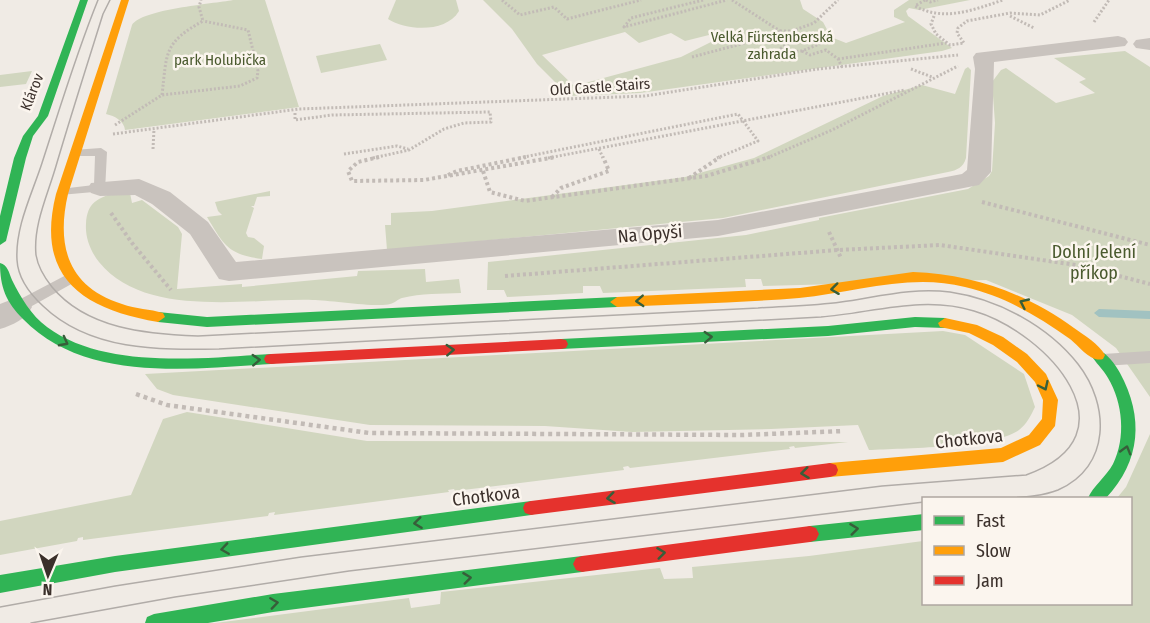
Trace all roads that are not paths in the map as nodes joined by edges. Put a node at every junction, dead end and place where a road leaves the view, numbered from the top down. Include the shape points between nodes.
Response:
1 (84, 0) edge
2 (125, 0) edge
3 (1118, 42) dead end
4 (77, 153) junction
5 (100, 188) junction
6 (64, 192) junction
7 (48, 193) dead end
8 (12, 196) edge
9 (0, 241) edge
10 (0, 267) edge
11 (70, 278) junction
12 (9, 312) edge
13 (1150, 357) edge
14 (1103, 360) junction
15 (1097, 497) edge
16 (922, 522) edge
17 (0, 584) edge
18 (154, 623) edge

1 - 8 main road, Klárov via 43,116 28,136
2 - 4 main road
3 - 5 street, Na Opyši via 983,57 979,172 970,180 718,228 230,272 199,228 161,198 139,187
4 - 5 lane via 101,152
4 - 6 main road
5 - 6 lane, Na Opyši
6 - 7 main road
6 - 11 main road via 56,245
8 - 9 main road, Klárov
10 - 12 main road, Chotkova
11 - 12 lane
14 -> 11 main road via 1067,328 1028,305 974,284 937,278 905,277 797,293 207,322 153,318 120,310 91,297
12 -> 17 main road, Chotkova via 83,351 124,360 173,364 944,323 985,333 1019,355 1043,382 1051,410 1040,436 1025,448 1003,455 863,466 425,522 126,562
13 - 14 lane
15 -> 14 main road via 1120,468 1131,434 1126,398
18 -> 16 main road via 273,603

